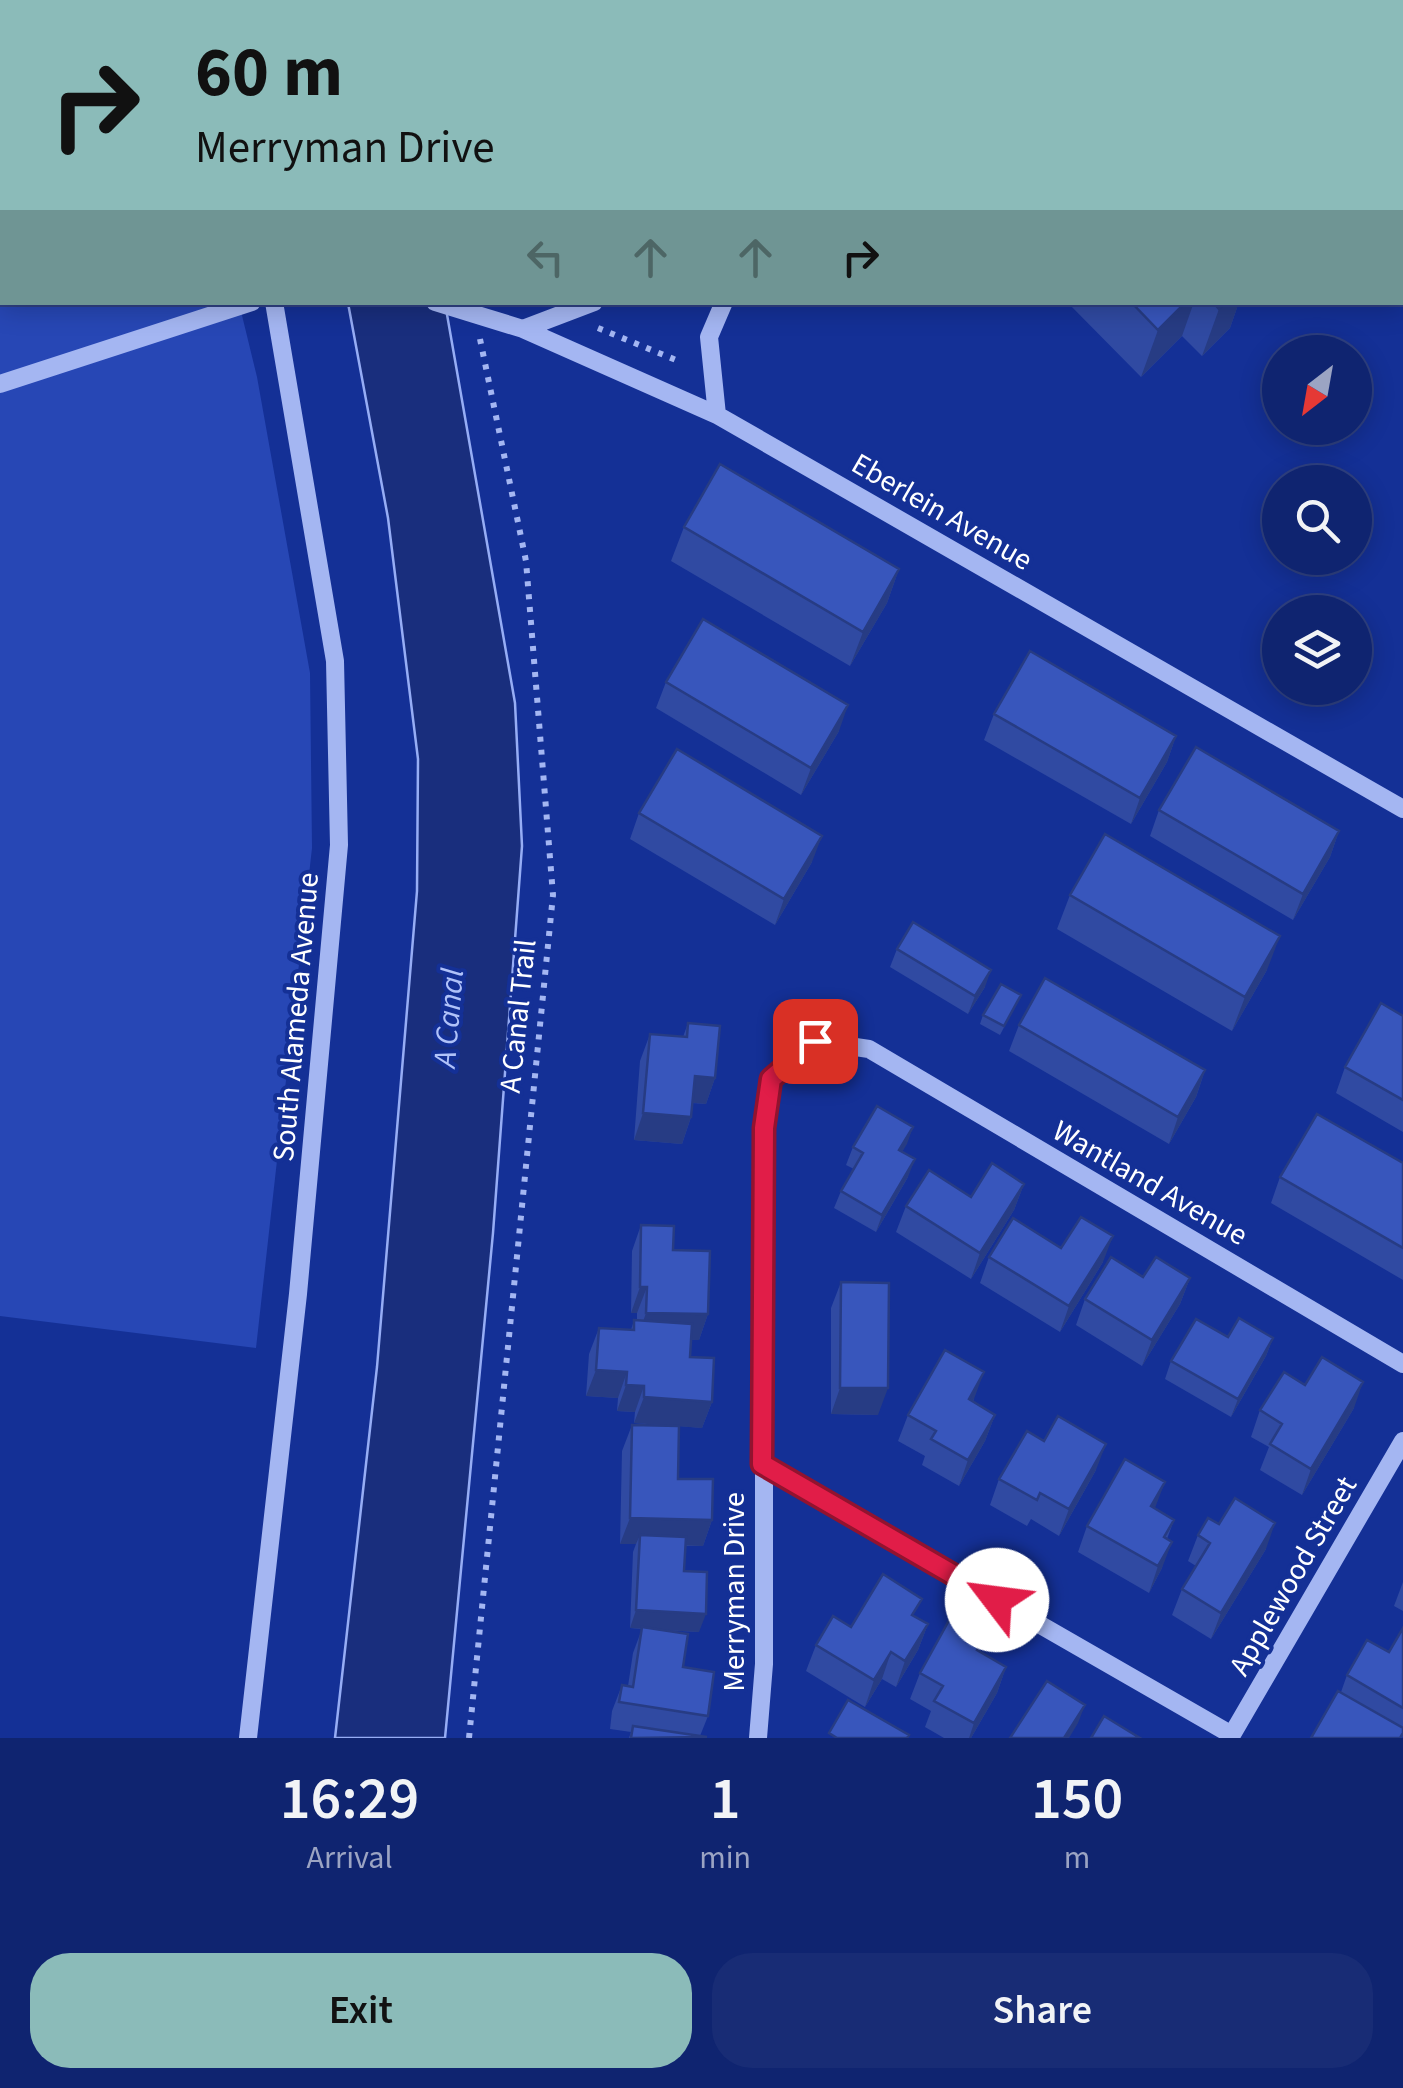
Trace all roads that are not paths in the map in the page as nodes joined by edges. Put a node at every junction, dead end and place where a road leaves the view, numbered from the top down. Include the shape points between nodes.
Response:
1 (243, 305) edge
2 (275, 305) edge
3 (445, 305) edge
4 (586, 305) edge
5 (723, 305) edge
6 (524, 330) junction
7 (0, 384) edge
8 (717, 415) junction
9 (1403, 808) edge
10 (869, 1049) joint
11 (1403, 1364) edge
12 (1403, 1441) edge
13 (762, 1464) junction
14 (1231, 1737) edge
15 (248, 1738) edge
16 (758, 1738) edge

1 - 7 street
2 - 15 street, South Alameda Avenue via 335,661 339,845
3 - 6 street, Eberlein Avenue
4 - 6 street
5 - 8 street via 709,337
6 - 8 street, Eberlein Avenue
8 - 9 street, Eberlein Avenue
10 - 11 street, Wantland Avenue
10 - 13 street, Merryman Drive via 815,1041 771,1079 764,1128
12 - 14 street, Applewood Street
13 - 14 street
13 - 16 street, Merryman Drive

